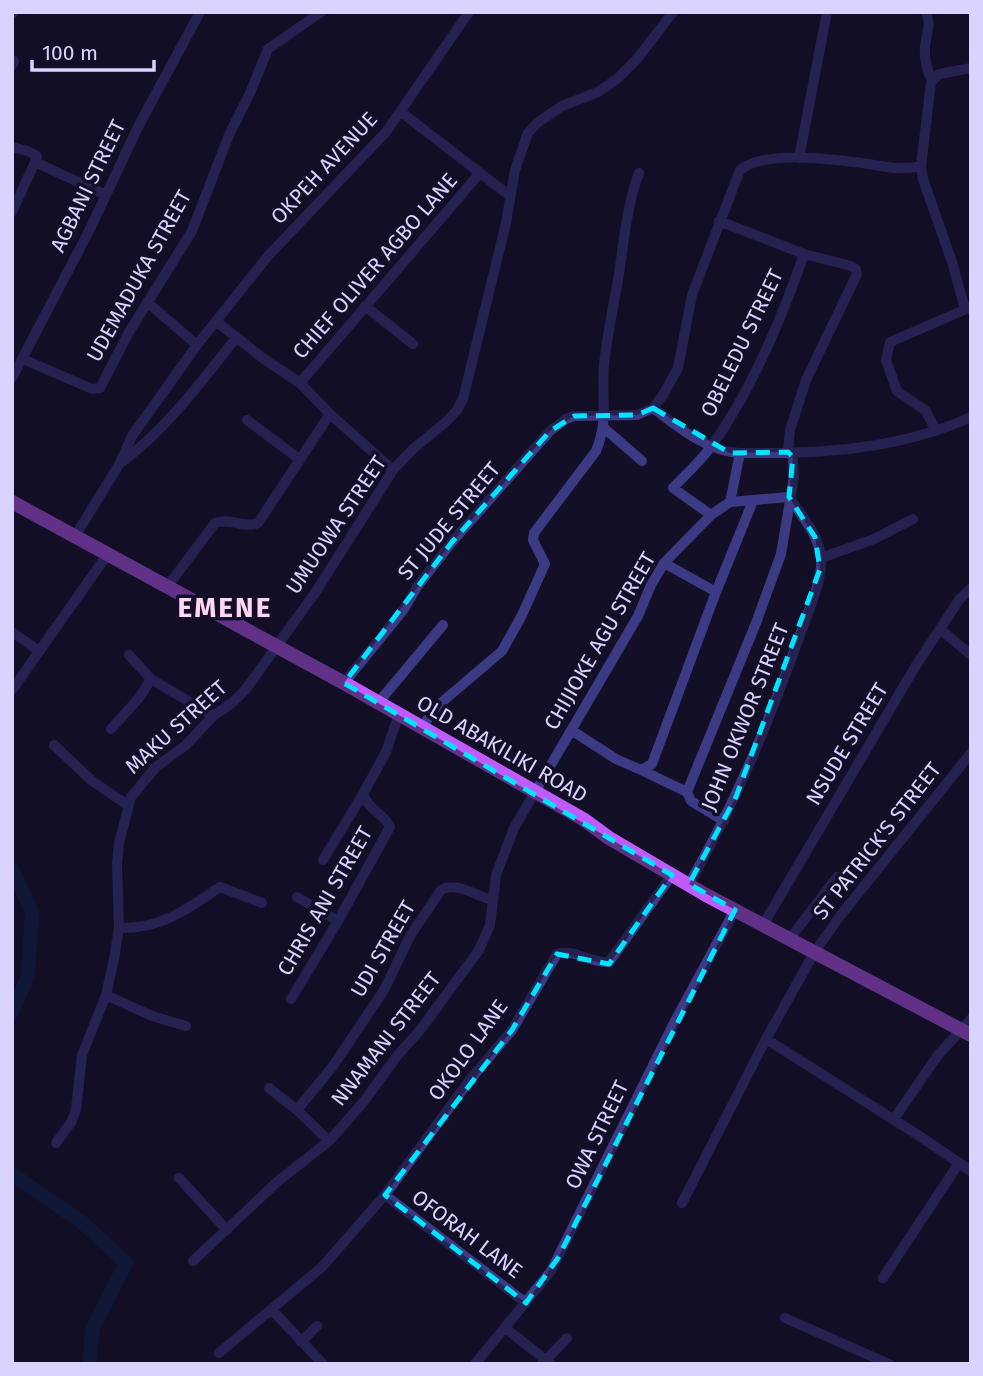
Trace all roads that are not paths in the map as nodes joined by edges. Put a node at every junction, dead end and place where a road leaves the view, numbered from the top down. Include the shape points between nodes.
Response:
1 (200, 12) edge
2 (321, 12) edge
3 (469, 12) edge
4 (673, 12) edge
5 (827, 12) edge
6 (926, 12) edge
7 (971, 68) edge
8 (932, 81) junction
9 (401, 112) junction
10 (12, 147) edge
11 (799, 158) junction
12 (35, 162) junction
13 (921, 166) junction
14 (639, 173) dead end
15 (479, 174) junction
16 (106, 195) junction
17 (510, 196) junction
18 (12, 212) edge
19 (719, 221) junction
20 (804, 254) junction
21 (147, 302) junction
22 (365, 306) junction
23 (968, 308) edge
24 (216, 321) junction
25 (236, 338) junction
26 (413, 344) dead end
27 (197, 345) junction
28 (23, 359) junction
29 (12, 378) edge
30 (300, 383) junction
31 (653, 408) junction
32 (330, 414) junction
33 (971, 417) edge
34 (247, 420) dead end
35 (604, 422) junction
36 (936, 431) junction
37 (711, 446) junction
38 (788, 452) junction
39 (740, 453) junction
40 (299, 459) junction
41 (642, 461) dead end
42 (120, 463) junction
43 (393, 470) junction
44 (789, 497) junction
45 (753, 501) junction
46 (12, 502) edge
47 (730, 502) junction
48 (711, 515) junction
49 (913, 519) dead end
50 (75, 538) junction
51 (107, 555) junction
52 (821, 558) junction
53 (664, 563) junction
54 (167, 587) junction
55 (971, 588) edge
56 (716, 592) junction
57 (443, 625) dead end
58 (940, 629) junction
59 (12, 632) edge
60 (276, 646) junction
61 (39, 651) junction
62 (129, 655) dead end
63 (971, 655) edge
64 (151, 679) junction
65 (344, 683) junction
66 (12, 691) edge
67 (378, 703) junction
68 (399, 714) junction
69 (213, 716) junction
70 (422, 727) junction
71 (111, 729) dead end
72 (570, 730) junction
73 (54, 745) dead end
74 (971, 753) edge
75 (641, 770) junction
76 (534, 792) junction
77 (687, 792) junction
78 (363, 794) junction
79 (127, 805) junction
80 (724, 821) junction
81 (323, 860) dead end
82 (672, 875) junction
83 (837, 877) dead end
84 (689, 884) junction
85 (297, 897) dead end
86 (493, 900) junction
87 (262, 903) dead end
88 (735, 910) junction
89 (338, 922) junction
90 (763, 925) junction
91 (119, 928) junction
92 (789, 940) junction
93 (814, 953) junction
94 (106, 995) junction
95 (291, 999) dead end
96 (186, 1026) dead end
97 (967, 1027) edge
98 (766, 1039) junction
99 (269, 1088) dead end
100 (297, 1110) junction
101 (894, 1119) junction
102 (329, 1141) junction
103 (56, 1143) dead end
104 (959, 1163) junction
105 (971, 1171) edge
106 (179, 1178) dead end
107 (384, 1195) junction
108 (682, 1203) dead end
109 (227, 1230) junction
110 (193, 1261) dead end
111 (883, 1278) dead end
112 (526, 1303) junction
113 (272, 1310) junction
114 (785, 1318) dead end
115 (317, 1326) dead end
116 (505, 1328) junction
117 (567, 1338) dead end
118 (301, 1342) junction
119 (219, 1353) dead end
120 (546, 1362) edge
121 (323, 1364) edge
122 (475, 1364) edge
123 (889, 1364) edge

1 - 16 street, AGBANI STREET
2 - 21 street, UDEMADUKA STREET via 268,49 192,231
3 - 9 street, OKPEH AVENUE
4 - 17 street, UMUOWA STREET via 617,79 562,106 531,129 520,152
5 - 11 street
6 - 8 street via 924,48
7 - 8 street via 939,74
8 - 13 street
9 - 15 street
9 - 24 street, OKPEH AVENUE via 268,256
10 - 12 street via 35,154
11 - 13 street via 892,168
11 - 19 street via 755,160 740,170
12 - 16 street
12 - 18 street
13 - 23 street
14 - 35 street via 607,340
15 - 17 street
15 - 22 street, CHIEF OLIVER AGBO LANE
16 - 28 street, AGBANI STREET
17 - 43 street, UMUOWA STREET via 463,399 447,421
19 - 20 street
19 - 31 street via 692,295 678,368
20 - 37 street, OBELEDU STREET via 788,300 739,404
20 - 38 street via 851,266 857,274 806,380
21 - 27 street
21 - 28 street, UDEMADUKA STREET via 100,388 92,389
22 - 26 street
22 - 30 street, CHIEF OLIVER AGBO LANE
23 - 36 street via 890,342 886,360 897,391 926,411
24 - 25 street
24 - 27 street
25 - 30 street
25 - 42 street via 178,409
27 - 42 street via 132,436
28 - 29 street, AGBANI STREET
30 - 32 street
31 - 35 street, ST JUDE STREET
31 - 37 street
32 - 40 street
32 - 43 street
33 - 36 street
34 - 40 street
35 - 41 street
35 - 65 street, ST JUDE STREET via 574,416 550,430 452,542
35 - 70 street via 596,451 534,533 545,564 511,637 493,659 435,708
36 - 38 street via 874,447
37 - 39 street
37 - 48 street, OBELEDU STREET via 673,488
38 - 39 street
38 - 44 street via 793,457 794,477
39 - 47 street
40 - 54 street via 258,523 215,523
42 - 50 street
43 - 60 street, UMUOWA STREET
44 - 45 street
44 - 52 street via 815,537
44 - 77 street via 781,554
45 - 47 street
45 - 56 street
46 - 50 main road, OLD ABAKILIKI ROAD
47 - 48 street, CHIJIOKE AGU STREET
48 - 53 street, CHIJIOKE AGU STREET
49 - 52 street
50 - 51 main road, OLD ABAKILIKI ROAD
51 - 54 main road, OLD ABAKILIKI ROAD
51 - 61 street
52 - 80 street, JOHN OKWOR STREET via 811,604
53 - 56 street
53 - 72 street, CHIJIOKE AGU STREET
54 - 60 main road, OLD ABAKILIKI ROAD
55 - 58 street, NSUDE STREET
56 - 75 street via 658,752 652,764
57 - 67 street
58 - 63 street
58 - 90 street, NSUDE STREET
59 - 61 street
60 - 65 main road, OLD ABAKILIKI ROAD
60 - 69 street, MAKU STREET via 246,689
61 - 66 street
62 - 64 street
64 - 69 street
64 - 71 street
65 - 67 main road, OLD ABAKILIKI ROAD
67 - 68 main road, OLD ABAKILIKI ROAD
68 - 70 main road, OLD ABAKILIKI ROAD
68 - 78 street, CHRIS ANI STREET via 386,752
69 - 79 street, MAKU STREET via 136,788
70 - 76 main road, OLD ABAKILIKI ROAD
72 - 75 street
72 - 76 street, CHIJIOKE AGU STREET
73 - 79 street via 91,780
74 - 93 street, ST PATRICK'S STREET
75 - 77 street
76 - 82 main road, OLD ABAKILIKI ROAD
76 - 86 street, NNAMANI STREET via 503,854
77 - 80 street via 691,801
78 - 81 street
78 - 89 street, CHRIS ANI STREET via 390,828
79 - 91 street, MAKU STREET via 117,864
80 - 84 street, JOHN OKWOR STREET
82 - 84 main road, OLD ABAKILIKI ROAD
82 - 107 street, OKOLO LANE via 609,962 557,954 512,1030
83 - 92 street
84 - 88 main road, OLD ABAKILIKI ROAD
85 - 89 street
86 - 100 street, UDI STREET via 455,886 441,890 410,936 384,990
86 - 102 street, NNAMANI STREET via 490,925 479,950
87 - 91 street via 220,887 176,916
88 - 90 main road, OLD ABAKILIKI ROAD
88 - 112 street, OWA STREET via 558,1258
89 - 95 street, CHRIS ANI STREET
90 - 92 main road, OLD ABAKILIKI ROAD
91 - 94 street, MAKU STREET
92 - 93 main road, OLD ABAKILIKI ROAD
93 - 97 main road, OLD ABAKILIKI ROAD
93 - 98 street, ST PATRICK'S STREET
94 - 96 street
94 - 103 street, MAKU STREET via 82,1055 76,1109
97 - 101 street
98 - 101 street
98 - 108 street, ST PATRICK'S STREET
99 - 100 street
100 - 102 street
101 - 104 street
102 - 109 street, NNAMANI STREET
104 - 105 street
104 - 111 street
106 - 109 street
107 - 112 street, OFORAH LANE
107 - 113 street via 322,1267
109 - 110 street, NNAMANI STREET
112 - 116 street, OWA STREET
113 - 118 street
113 - 119 street
114 - 123 street
115 - 118 street
116 - 120 street
116 - 122 street, OWA STREET
117 - 120 street
118 - 121 street

